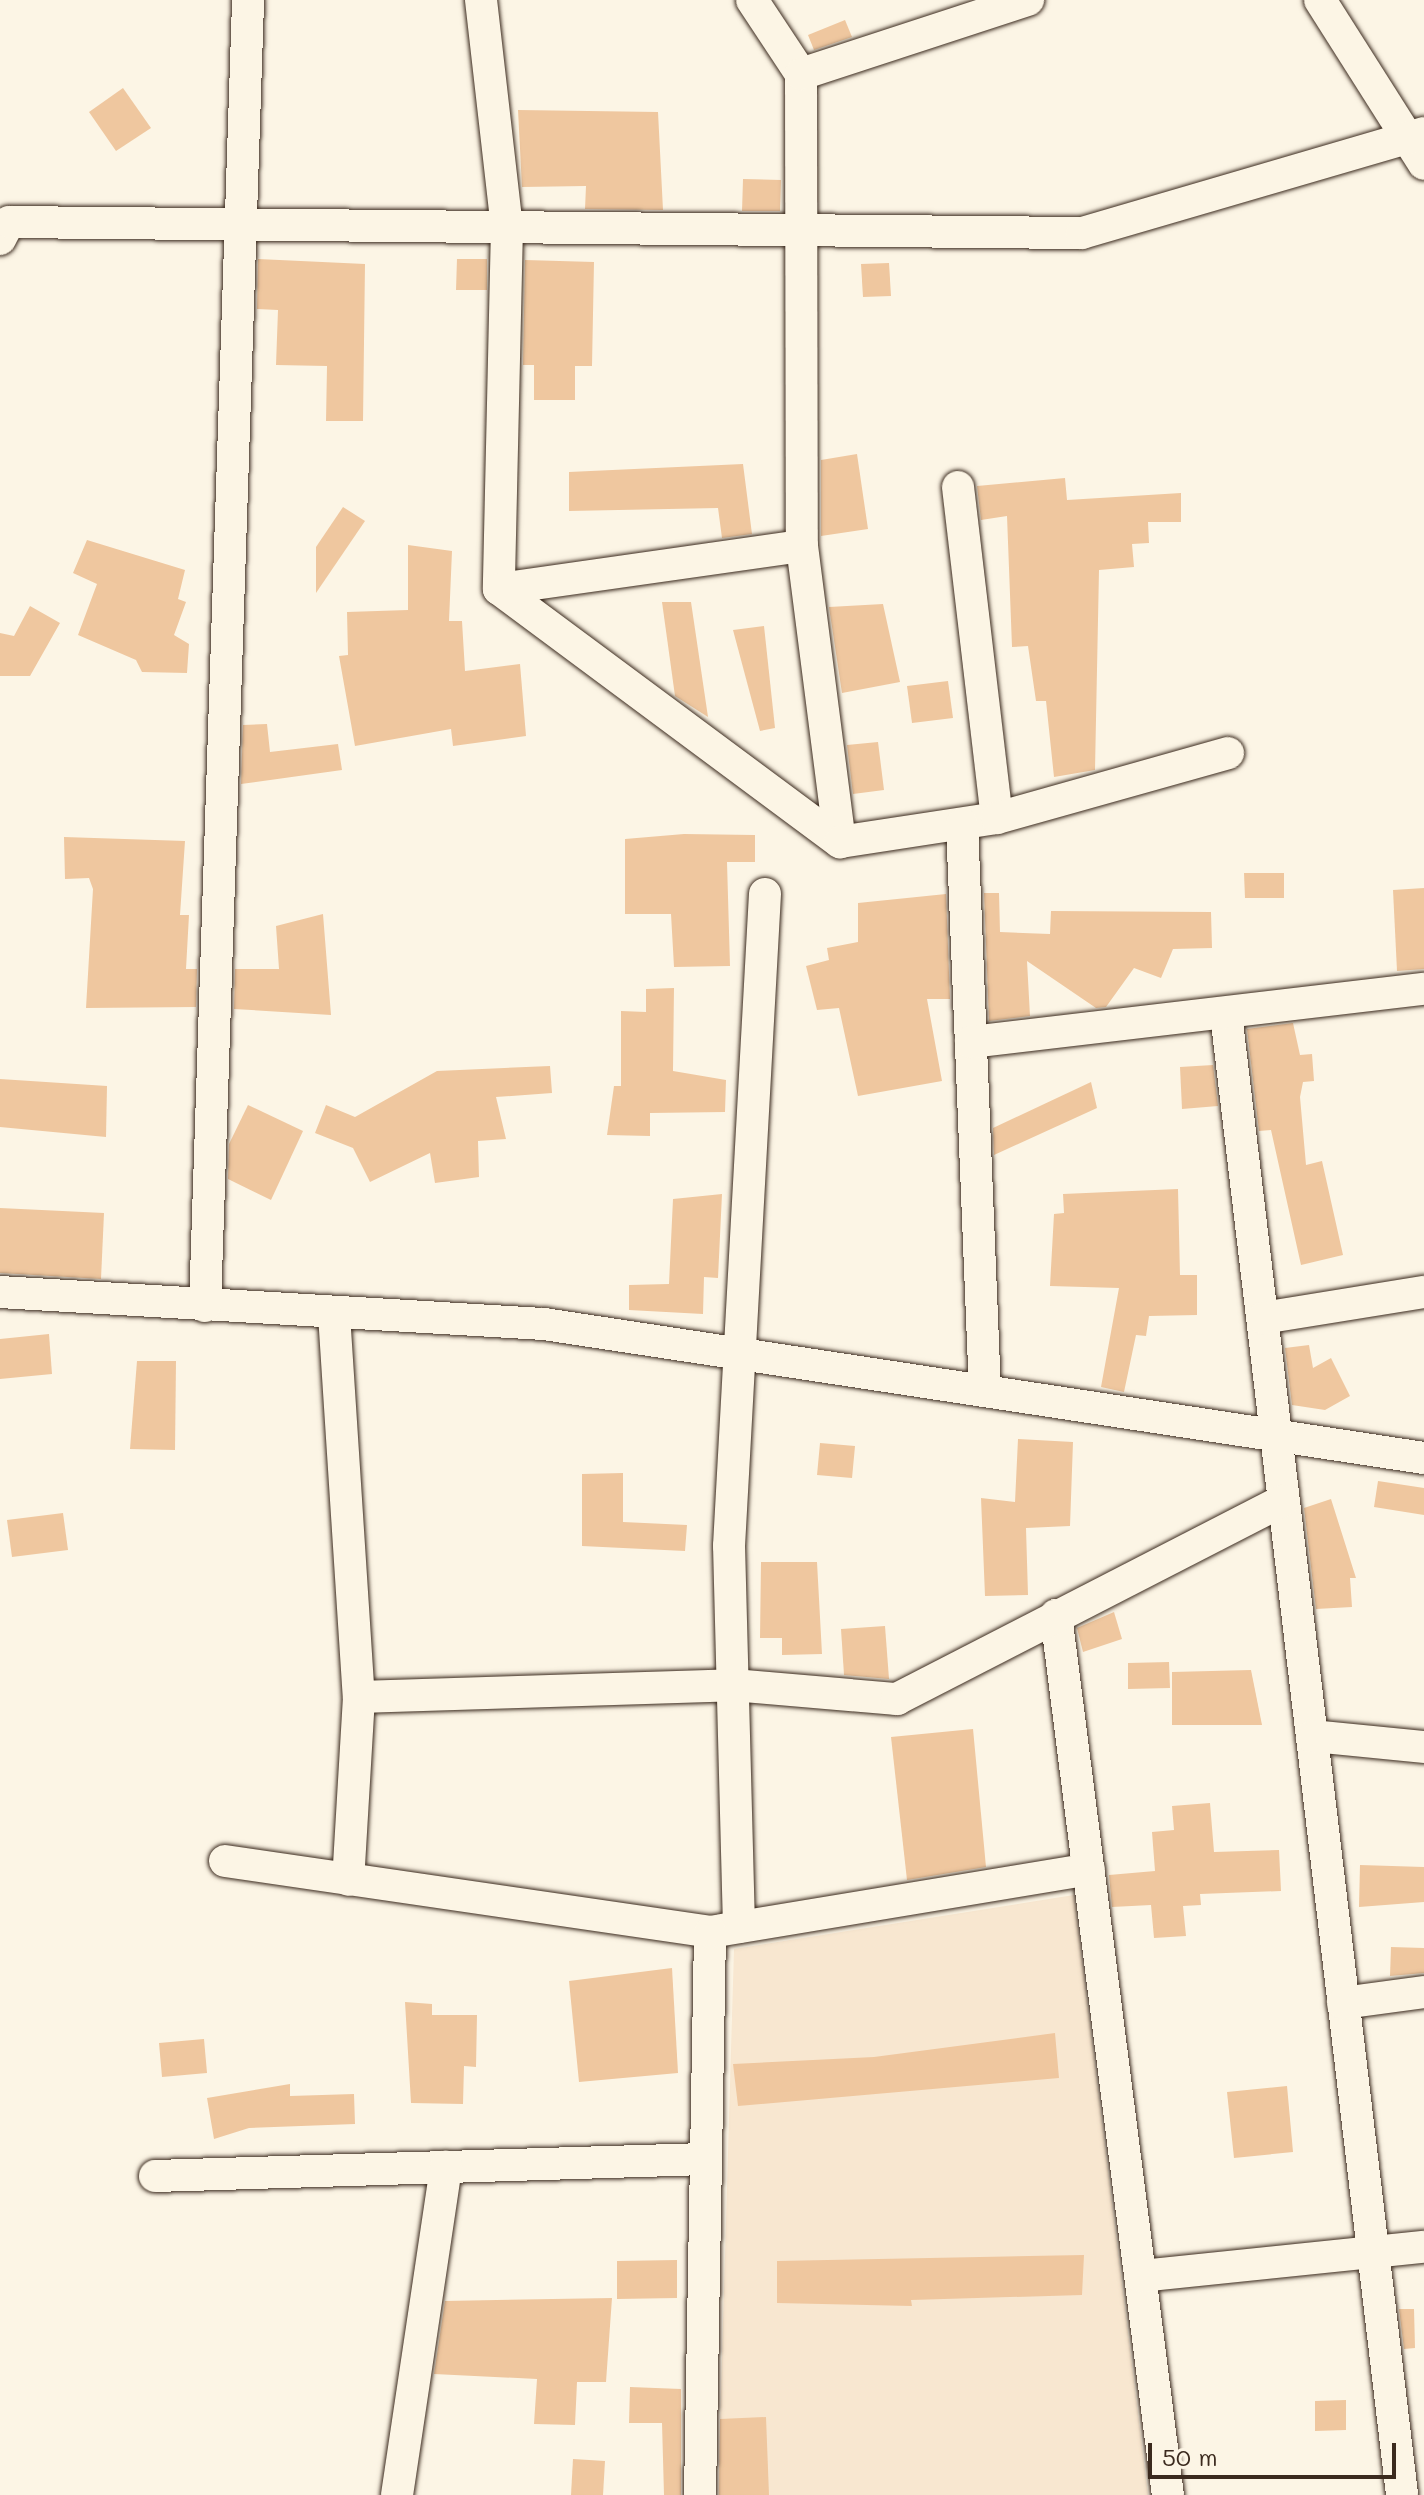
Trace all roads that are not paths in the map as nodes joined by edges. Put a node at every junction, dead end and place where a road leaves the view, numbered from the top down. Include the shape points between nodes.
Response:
1 (248, 0) edge
2 (481, 0) edge
3 (752, 0) edge
4 (1028, 0) edge
5 (1320, 0) edge
6 (801, 74) junction
7 (1415, 135) edge
8 (1424, 164) edge
9 (241, 225) junction
10 (507, 227) junction
11 (805, 230) junction
12 (0, 239) edge
13 (958, 487) dead end
14 (802, 546) junction
15 (499, 589) junction
16 (1228, 753) dead end
17 (997, 818) junction
18 (962, 824) junction
19 (840, 842) junction
20 (765, 894) dead end
21 (1424, 989) edge
22 (1226, 1014) junction
23 (971, 1042) junction
24 (0, 1292) edge
25 (1424, 1292) edge
26 (205, 1306) junction
27 (334, 1314) junction
28 (1263, 1318) junction
29 (737, 1353) junction
30 (985, 1391) junction
31 (1277, 1436) junction
32 (1424, 1458) edge
33 (1283, 1501) junction
34 (1056, 1615) junction
35 (733, 1685) junction
36 (359, 1697) junction
37 (1312, 1736) junction
38 (1424, 1747) edge
39 (225, 1861) dead end
40 (1089, 1869) junction
41 (348, 1880) junction
42 (724, 1930) junction
43 (1424, 1992) edge
44 (1343, 2003) junction
45 (706, 2159) junction
46 (446, 2167) junction
47 (155, 2176) dead end
48 (1424, 2247) edge
49 (1373, 2252) junction
50 (1141, 2276) junction
51 (397, 2495) edge
52 (700, 2495) edge
53 (1168, 2495) edge
54 (1402, 2495) edge

1 - 9 street
2 - 10 street
3 - 6 street
4 - 6 street
5 - 7 street
6 - 11 street
7 - 8 street
7 - 11 street via 1082,233
9 - 10 street
9 - 12 street via 9,222
9 - 26 street
10 - 11 street
10 - 15 street
11 - 14 street
13 - 17 street
14 - 15 street
14 - 19 street
15 - 19 street
16 - 17 street
17 - 18 street
18 - 19 street
18 - 23 street
20 - 29 street
21 - 22 street
22 - 23 street
22 - 28 street
23 - 30 street
24 - 26 street
25 - 28 street
26 - 27 street
27 - 29 street via 544,1324
27 - 36 street
28 - 31 street
29 - 30 street
29 - 35 street
30 - 31 street
31 - 32 street
31 - 33 street
33 - 34 street
33 - 37 street
34 - 35 street via 897,1699
34 - 40 street
35 - 36 street
35 - 42 street
36 - 41 street
37 - 38 street
37 - 44 street
39 - 41 street
40 - 42 street
40 - 50 street
41 - 42 street
42 - 45 street
43 - 44 street
44 - 49 street
45 - 46 street
45 - 52 street
46 - 47 street
46 - 51 street
48 - 49 street
49 - 50 street
49 - 54 street
50 - 53 street

